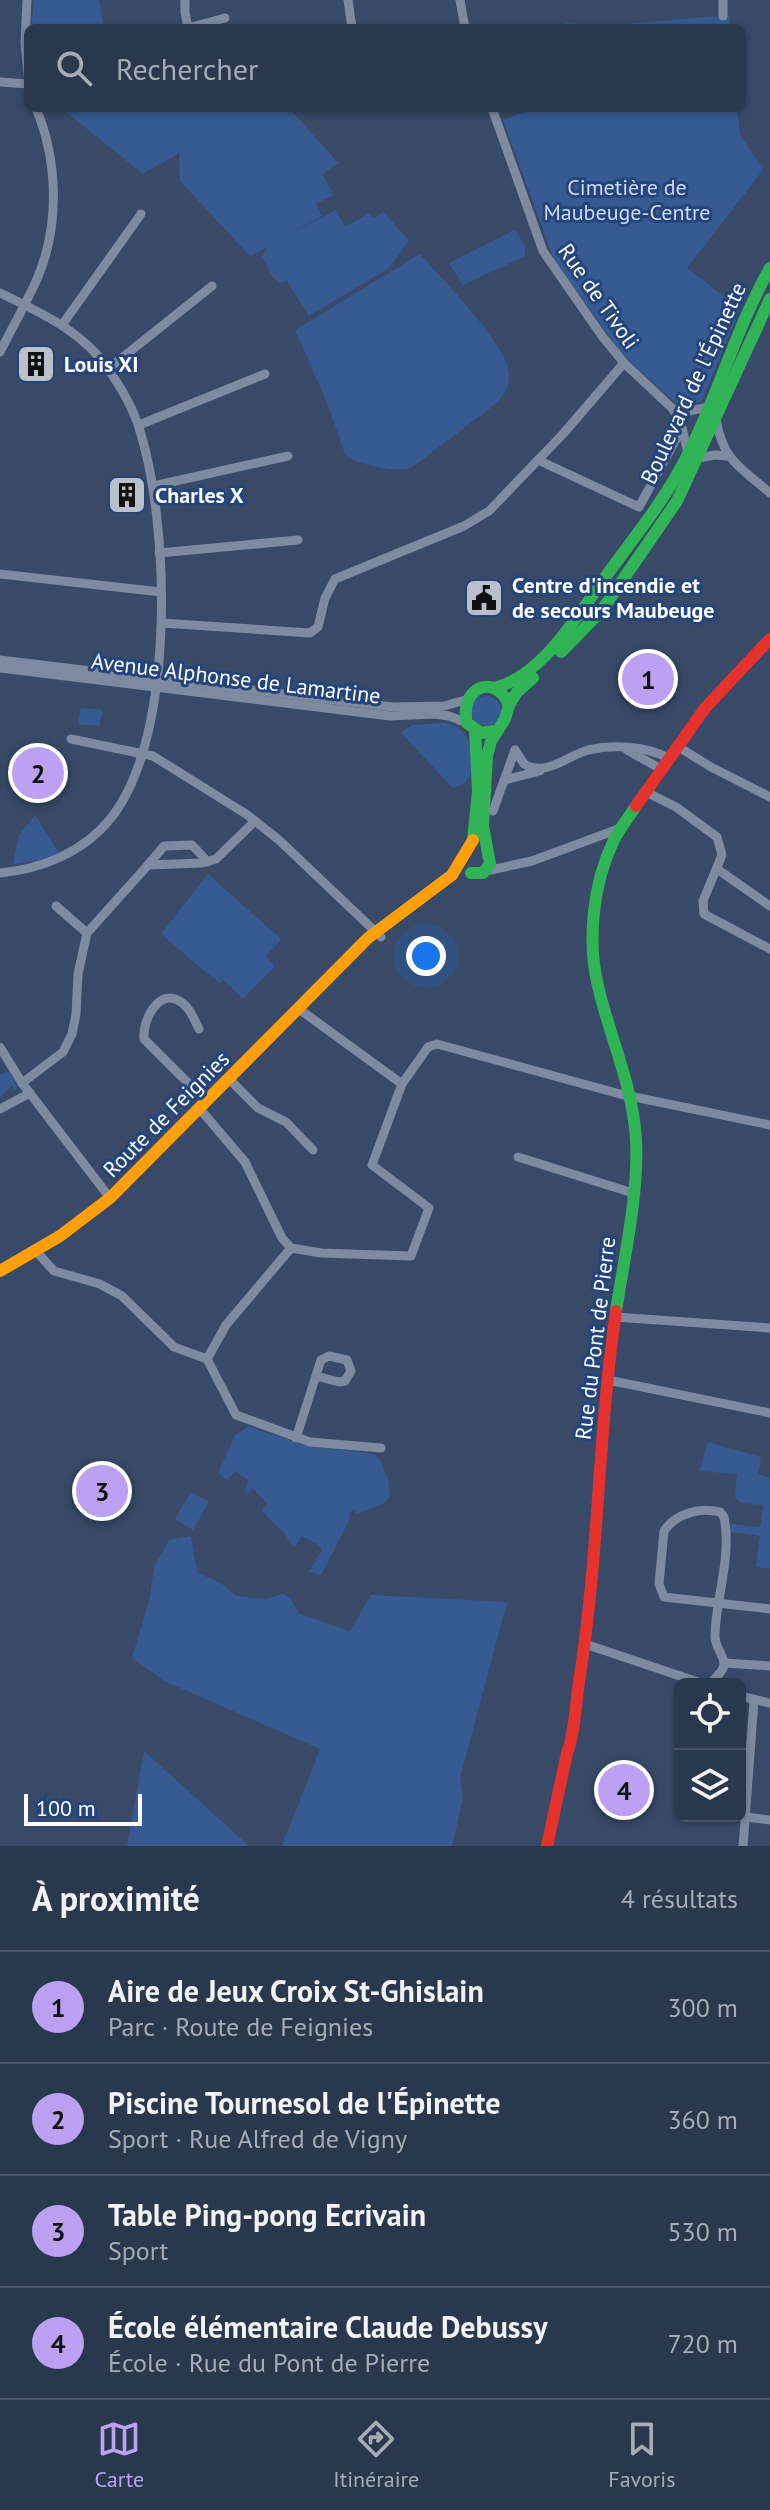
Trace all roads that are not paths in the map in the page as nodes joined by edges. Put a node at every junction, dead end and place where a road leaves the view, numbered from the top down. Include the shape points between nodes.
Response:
1 (27, 0) edge
2 (185, 0) edge
3 (348, 0) edge
4 (460, 0) edge
5 (723, 0) edge
6 (723, 16) dead end
7 (225, 18) dead end
8 (26, 24) edge
9 (186, 24) edge
10 (203, 24) edge
11 (351, 24) edge
12 (464, 24) edge
13 (0, 82) edge
14 (24, 84) edge
15 (38, 112) edge
16 (493, 112) edge
17 (141, 214) dead end
18 (770, 268) edge
19 (212, 286) dead end
20 (0, 293) edge
21 (770, 299) edge
22 (24, 304) junction
23 (62, 325) junction
24 (0, 352) edge
25 (624, 363) junction
26 (108, 369) junction
27 (265, 374) dead end
28 (673, 409) junction
29 (712, 413) junction
30 (139, 425) junction
31 (682, 428) junction
32 (288, 456) dead end
33 (693, 456) junction
34 (727, 456) junction
35 (538, 460) junction
36 (153, 486) junction
37 (770, 493) edge
38 (298, 540) dead end
39 (159, 553) junction
40 (0, 574) edge
41 (161, 592) junction
42 (162, 623) junction
43 (770, 639) edge
44 (0, 660) edge
45 (0, 668) edge
46 (157, 682) junction
47 (494, 688) junction
48 (465, 700) junction
49 (509, 705) junction
50 (471, 726) junction
51 (495, 731) junction
52 (71, 739) dead end
53 (677, 746) junction
54 (624, 748) junction
55 (144, 752) junction
56 (668, 758) junction
57 (545, 769) junction
58 (661, 769) junction
59 (504, 780) junction
60 (646, 792) junction
61 (770, 797) edge
62 (493, 811) dead end
63 (255, 821) junction
64 (614, 833) junction
65 (594, 840) junction
66 (471, 848) junction
67 (607, 856) junction
68 (488, 860) junction
69 (463, 861) junction
70 (208, 862) junction
71 (148, 865) junction
72 (717, 869) junction
73 (0, 873) edge
74 (471, 873) junction
75 (56, 906) dead end
76 (770, 906) edge
77 (87, 933) junction
78 (378, 934) junction
79 (770, 949) edge
80 (299, 1009) junction
81 (199, 1029) dead end
82 (0, 1047) edge
83 (229, 1079) junction
84 (22, 1083) junction
85 (402, 1084) junction
86 (30, 1093) junction
87 (630, 1095) junction
88 (203, 1106) junction
89 (0, 1109) edge
90 (770, 1125) edge
91 (313, 1150) dead end
92 (518, 1157) dead end
93 (633, 1193) junction
94 (110, 1198) junction
95 (291, 1248) junction
96 (36, 1251) junction
97 (0, 1271) edge
98 (615, 1317) junction
99 (770, 1328) edge
100 (207, 1359) junction
101 (316, 1376) dead end
102 (608, 1380) junction
103 (770, 1413) edge
104 (296, 1438) junction
105 (381, 1448) dead end
106 (720, 1605) junction
107 (770, 1609) edge
108 (585, 1644) junction
109 (724, 1663) junction
110 (770, 1666) edge
111 (689, 1678) edge
112 (713, 1678) edge
113 (746, 1698) edge
114 (754, 1701) junction
115 (770, 1703) edge
116 (746, 1817) joint
117 (770, 1820) edge
118 (745, 1822) edge
119 (547, 1846) edge
120 (743, 1846) edge

1 - 8 street
2 - 9 street
3 - 11 street
4 - 12 street
5 - 6 street
7 - 10 street
13 - 14 street
15 - 22 street via 51,163 52,215 37,279
16 - 25 street, Rue de Tivoli via 543,251
17 - 23 street
18 - 29 street, Boulevard de l'Épinette
19 - 26 street
20 - 22 street
21 - 29 street, Boulevard de l'Épinette
22 - 23 street
22 - 24 street
23 - 26 street
25 - 28 street, Rue de Tivoli
25 - 35 street
26 - 30 street
27 - 30 street
28 - 29 street
28 - 31 street
29 - 33 street, Boulevard de l'Épinette
29 - 34 street
30 - 36 street
31 - 33 street
31 - 35 street via 639,507
32 - 36 street
33 - 34 street
33 - 47 street, Boulevard de l'Épinette via 564,636 521,677
33 - 49 street, Boulevard de l'Épinette via 677,501 607,603
34 - 37 street
35 - 42 street via 489,511 464,526 335,579 318,627 310,633
36 - 39 street
38 - 39 street
39 - 41 street
40 - 41 street
41 - 42 street
42 - 46 street
43 - 53 street
44 - 46 street, Avenue Alphonse de Lamartine
45 - 46 street, Avenue Alphonse de Lamartine
46 - 48 street, Avenue Alphonse de Lamartine via 392,707 449,706
46 - 50 street, Avenue Alphonse de Lamartine via 378,715 449,716
46 - 55 street
47 - 48 street via 474,690
47 - 49 street
48 - 50 street via 464,715
49 - 51 street via 507,721
50 - 51 street
50 - 66 street via 478,748
51 - 68 street via 488,747 483,834
52 - 55 street
53 - 56 street
53 - 61 street
54 - 56 street via 649,749
54 - 57 street via 588,751
54 - 58 street
55 - 63 street
55 - 73 street via 125,796 95,834 55,860
56 - 58 street
57 - 59 street
57 - 59 street via 524,764 515,750
58 - 60 street
59 - 62 street
60 - 64 street
60 - 72 street via 717,837 722,855
63 - 70 street
63 - 78 street
64 - 65 street
64 - 67 street, Rue du Pont de Pierre
65 - 67 street
65 - 68 street via 515,866
66 - 68 street via 479,847
66 - 69 street
67 - 87 street, Rue du Pont de Pierre via 594,912 594,964
68 - 74 street via 479,874
69 - 74 street
69 - 78 street, Route de Feignies
70 - 71 street
70 - 71 street via 192,845 164,846
71 - 77 street
72 - 76 street
72 - 79 street via 703,901 704,914
74 - 78 street, Route de Feignies
75 - 77 street
77 - 84 street via 72,1034 63,1052
78 - 80 street, Route de Feignies
80 - 83 street, Route de Feignies
80 - 85 street
81 - 88 street via 180,1000 170,998 159,1002 143,1027 144,1039
82 - 84 street
83 - 88 street, Route de Feignies
83 - 91 street
84 - 86 street
85 - 87 street via 428,1047 437,1044
85 - 95 street via 372,1165 429,1208 411,1256
86 - 89 street
86 - 94 street
87 - 90 street
87 - 93 street, Rue du Pont de Pierre via 636,1142
88 - 94 street, Route de Feignies
88 - 95 street via 245,1162
92 - 93 street
93 - 98 street, Rue du Pont de Pierre
94 - 96 street, Route de Feignies
95 - 100 street via 226,1325
96 - 97 street, Route de Feignies
96 - 100 street via 54,1271 122,1296 174,1347
98 - 99 street
98 - 102 street, Rue du Pont de Pierre
100 - 104 street via 236,1415
101 - 104 street
102 - 103 street
102 - 108 street, Rue du Pont de Pierre
104 - 105 street
106 - 106 street via 670,1599 661,1593 664,1531 697,1509 724,1517 726,1562
106 - 107 street
106 - 109 street via 715,1636
108 - 111 street
108 - 119 street, Rue du Pont de Pierre via 573,1739
109 - 110 street
109 - 112 street
113 - 114 street
114 - 115 street
114 - 116 street
116 - 117 street
118 - 120 street

